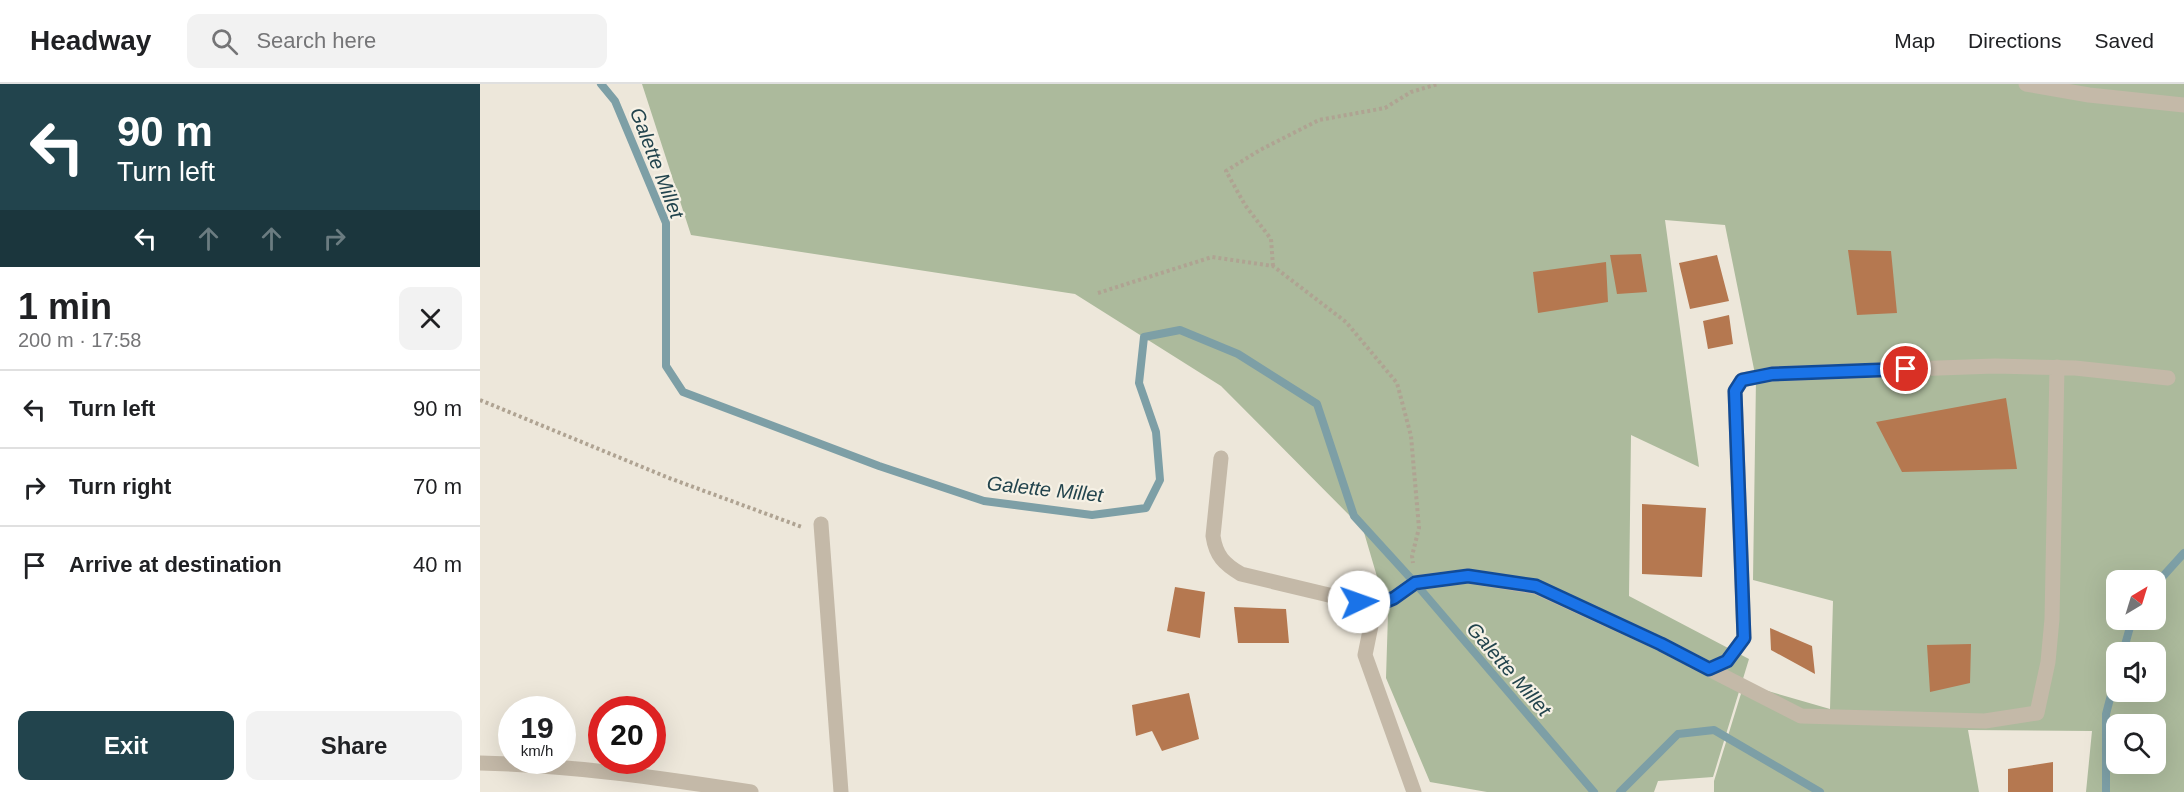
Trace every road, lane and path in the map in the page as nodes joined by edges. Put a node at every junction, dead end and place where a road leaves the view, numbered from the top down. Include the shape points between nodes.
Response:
1 (1438, 84) edge
2 (2026, 84) edge
3 (2184, 105) edge
4 (1273, 266) junction
5 (1098, 293) dead end
6 (2057, 367) junction
7 (2168, 378) dead end
8 (480, 400) edge
9 (1221, 458) dead end
10 (822, 530) joint
11 (1415, 583) junction
12 (1375, 606) junction
13 (1709, 669) junction
14 (480, 763) edge
15 (751, 792) edge
16 (841, 792) edge
17 (1414, 792) edge

1 - 4 path via 1411,92 1385,108 1319,120 1226,171 1271,239
2 - 3 street
4 - 5 path via 1212,257
4 - 11 path via 1346,322 1397,384 1412,447 1419,528 1412,556
6 - 7 street
6 - 13 street via 1772,374 1742,380 1735,391 1744,638 1727,661
6 - 13 street via 2052,619 2037,713 1985,721 1801,716
8 - 10 path via 669,478
9 - 12 street via 1213,536 1220,559 1228,567 1241,574
10 - 16 street
11 - 12 street
11 - 13 street via 1468,576 1536,586
12 - 17 street via 1365,655
14 - 15 street via 639,774

